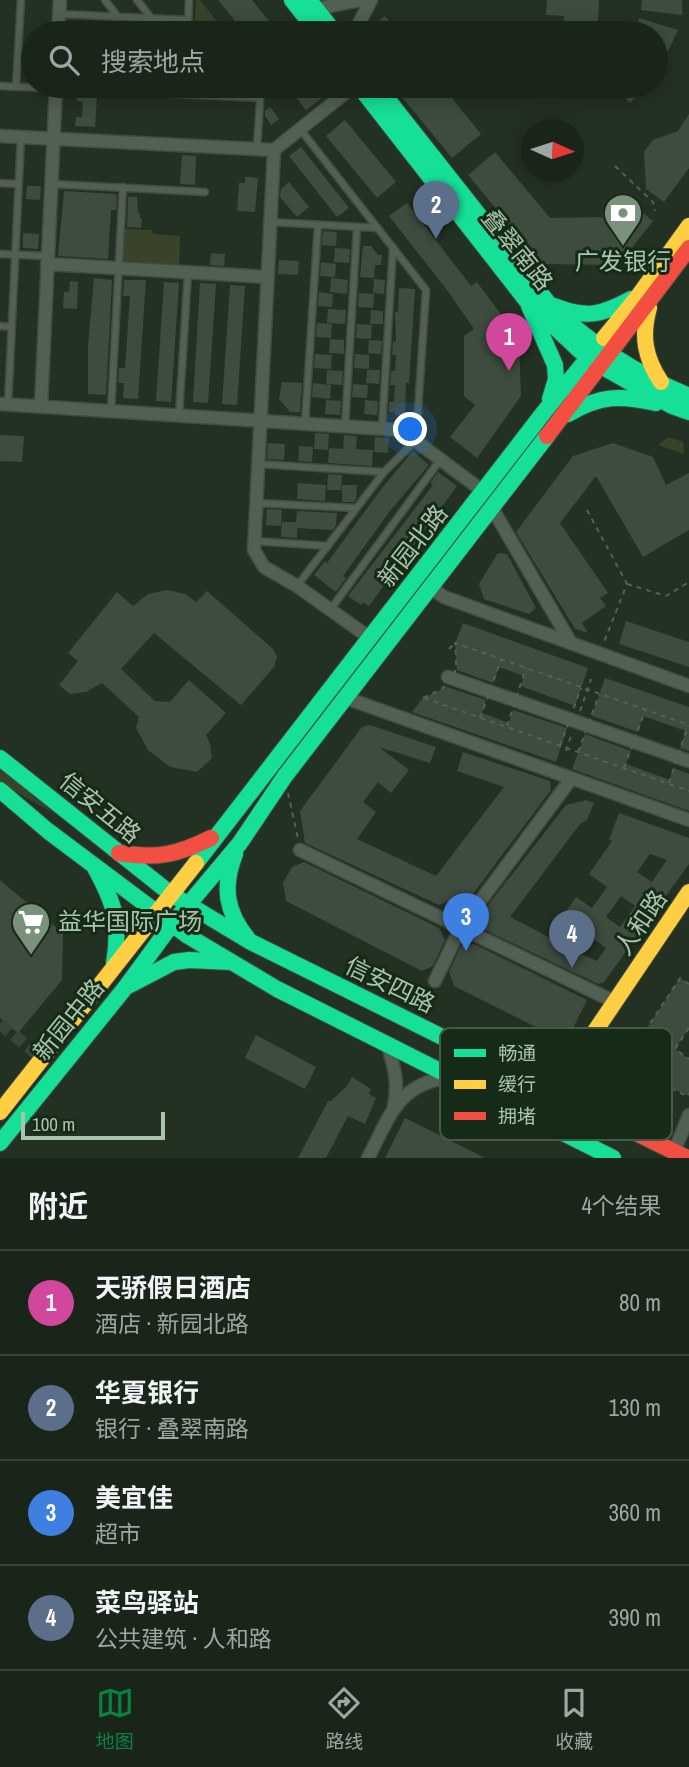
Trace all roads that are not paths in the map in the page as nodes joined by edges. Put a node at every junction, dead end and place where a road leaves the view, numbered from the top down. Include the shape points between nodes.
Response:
1 (21, 0) edge
2 (60, 0) edge
3 (105, 0) edge
4 (137, 0) edge
5 (189, 0) edge
6 (292, 0) edge
7 (360, 0) edge
8 (371, 0) edge
9 (310, 8) edge
10 (59, 14) junction
11 (118, 17) junction
12 (152, 19) junction
13 (188, 20) joint
14 (59, 21) edge
15 (323, 21) edge
16 (360, 21) edge
17 (0, 86) edge
18 (16, 87) junction
19 (21, 87) edge
20 (55, 98) edge
21 (260, 98) edge
22 (340, 98) edge
23 (366, 98) edge
24 (386, 98) edge
25 (300, 129) junction
26 (0, 136) edge
27 (21, 137) junction
28 (53, 139) junction
29 (257, 148) junction
30 (274, 150) junction
31 (0, 183) edge
32 (18, 184) junction
33 (51, 184) junction
34 (123, 187) junction
35 (205, 192) dead end
36 (270, 222) junction
37 (318, 225) junction
38 (689, 226) edge
39 (357, 227) junction
40 (378, 228) junction
41 (393, 247) junction
42 (689, 247) edge
43 (0, 254) edge
44 (15, 254) junction
45 (47, 260) junction
46 (119, 268) junction
47 (665, 268) junction
48 (188, 272) junction
49 (267, 277) junction
50 (532, 295) junction
51 (646, 295) junction
52 (549, 304) junction
53 (0, 326) edge
54 (11, 327) junction
55 (599, 357) junction
56 (664, 387) junction
57 (689, 396) edge
58 (4, 404) edge
59 (41, 406) junction
60 (672, 406) junction
61 (111, 411) junction
62 (544, 412) junction
63 (689, 412) edge
64 (180, 415) junction
65 (560, 419) junction
66 (260, 421) junction
67 (305, 424) junction
68 (345, 426) junction
69 (382, 429) junction
70 (416, 440) junction
71 (533, 441) junction
72 (440, 460) junction
73 (258, 464) junction
74 (384, 472) junction
75 (484, 492) junction
76 (256, 503) junction
77 (356, 508) junction
78 (492, 508) junction
79 (254, 541) junction
80 (328, 545) junction
81 (297, 586) junction
82 (431, 588) junction
83 (330, 610) junction
84 (370, 638) junction
85 (571, 643) junction
86 (448, 677) dead end
87 (689, 685) edge
88 (346, 698) junction
89 (0, 758) edge
90 (689, 761) edge
91 (570, 779) junction
92 (0, 790) edge
93 (252, 792) junction
94 (267, 804) junction
95 (689, 820) edge
96 (217, 836) junction
97 (240, 843) junction
98 (300, 850) road end
99 (117, 852) junction
100 (94, 866) junction
101 (689, 892) edge
102 (171, 894) junction
103 (188, 906) junction
104 (158, 912) junction
105 (172, 924) junction
106 (461, 927) junction
107 (249, 942) junction
108 (230, 962) junction
109 (114, 965) junction
110 (324, 979) junction
111 (435, 981) dead end
112 (125, 988) junction
113 (615, 1002) junction
114 (308, 1004) junction
115 (597, 1028) edge
116 (440, 1035) edge
117 (387, 1044) junction
118 (440, 1072) edge
119 (440, 1079) edge
120 (394, 1107) junction
121 (0, 1112) edge
122 (689, 1115) edge
123 (574, 1140) edge
124 (650, 1140) edge
125 (0, 1143) edge
126 (599, 1153) edge
127 (680, 1155) edge
128 (368, 1158) edge
129 (613, 1158) edge

1 - 18 lane
2 - 10 street
3 - 11 lane
4 - 12 lane
5 - 13 lane
6 - 9 main road
7 - 9 street
8 - 16 street
9 - 15 main road
10 - 11 lane
10 - 14 street
11 - 12 lane
12 - 13 lane
17 - 18 lane
18 - 19 lane
20 - 28 street
21 - 29 lane
22 - 25 street
23 - 50 main road, 叠翠南路
24 - 50 main road, 叠翠南路
25 - 30 street
25 - 40 lane
26 - 27 street
27 - 28 street
27 - 32 lane
28 - 29 street
28 - 33 street
29 - 30 street
30 - 36 street
31 - 32 lane
32 - 44 lane
33 - 34 lane
33 - 45 street
34 - 35 lane
34 - 46 lane
36 - 37 lane
36 - 49 street
37 - 39 lane
37 - 67 lane
38 - 47 main road, 新园北路
39 - 40 lane
39 - 68 lane
40 - 41 lane
41 - 69 lane
41 - 70 lane via 426,290
42 - 47 main road, 新园北路
43 - 44 lane
44 - 45 lane
44 - 54 lane
45 - 46 street
45 - 59 street
46 - 48 street
46 - 61 lane
47 - 51 main road, 新园北路
48 - 49 street
48 - 64 lane
49 - 66 street
50 - 52 main road, 叠翠南路
50 - 55 main road, 叠翠南路
50 - 62 main road via 555,365 555,389
51 - 52 main road via 591,317
51 - 55 main road, 新园北路
51 - 56 main road via 644,350
52 - 55 main road, 叠翠南路
53 - 54 lane
54 - 58 lane
55 - 56 main road
55 - 60 main road
55 - 62 main road, 新园北路
55 - 65 main road, 新园北路
56 - 57 main road
58 - 59 street
59 - 61 street
60 - 63 main road
60 - 65 main road via 604,397
61 - 64 street
62 - 71 main road, 新园北路
64 - 66 street
65 - 71 main road, 新园北路
66 - 67 street
66 - 73 street
67 - 68 street
68 - 69 street
69 - 70 street via 401,430
70 - 72 street
70 - 74 lane
71 - 75 main road, 新园北路
71 - 78 main road, 新园北路
72 - 75 street
72 - 83 lane
73 - 74 lane
73 - 76 street
74 - 77 lane
75 - 84 main road, 新园北路
76 - 77 lane
76 - 79 street
77 - 80 lane
78 - 82 main road, 新园北路
78 - 85 street
79 - 80 lane
79 - 81 street via 264,566
80 - 81 lane
81 - 83 street
82 - 85 street via 444,597
82 - 88 main road, 新园北路
83 - 84 street
84 - 93 main road, 新园北路
85 - 87 street
86 - 90 street
88 - 91 street
88 - 94 main road, 新园北路
89 - 99 main road, 信安五路
91 - 95 street
91 - 106 street
92 - 100 main road, 信安五路
93 - 94 main road via 260,803
93 - 96 main road, 新园北路
94 - 97 main road, 新园北路
96 - 99 main road via 169,857
96 - 102 main road, 新园北路
97 - 103 main road, 新园北路
97 - 107 main road via 227,875 225,899
98 - 106 street
99 - 102 main road, 信安五路
100 - 104 main road, 信安五路
100 - 109 main road via 117,915
101 - 113 main road, 人和路
102 - 103 main road, 信安五路
102 - 104 main road, 新园中路
103 - 105 main road, 新园中路
103 - 107 main road, 信安四路
104 - 105 main road, 信安五路
104 - 109 main road, 新园中路
105 - 108 main road
105 - 112 main road, 新园中路
106 - 111 street
106 - 113 street
107 - 110 main road, 信安四路
108 - 112 main road via 174,962
108 - 114 main road
109 - 121 main road, 新园中路
110 - 114 main road via 311,988
110 - 116 main road, 信安四路
112 - 125 main road, 新园中路
113 - 115 main road, 人和路
114 - 117 main road
117 - 118 main road
117 - 120 street via 396,1076
119 - 120 street via 415,1087
120 - 128 street
122 - 127 street
123 - 126 main road
124 - 127 main road, 信安四路
126 - 129 main road

